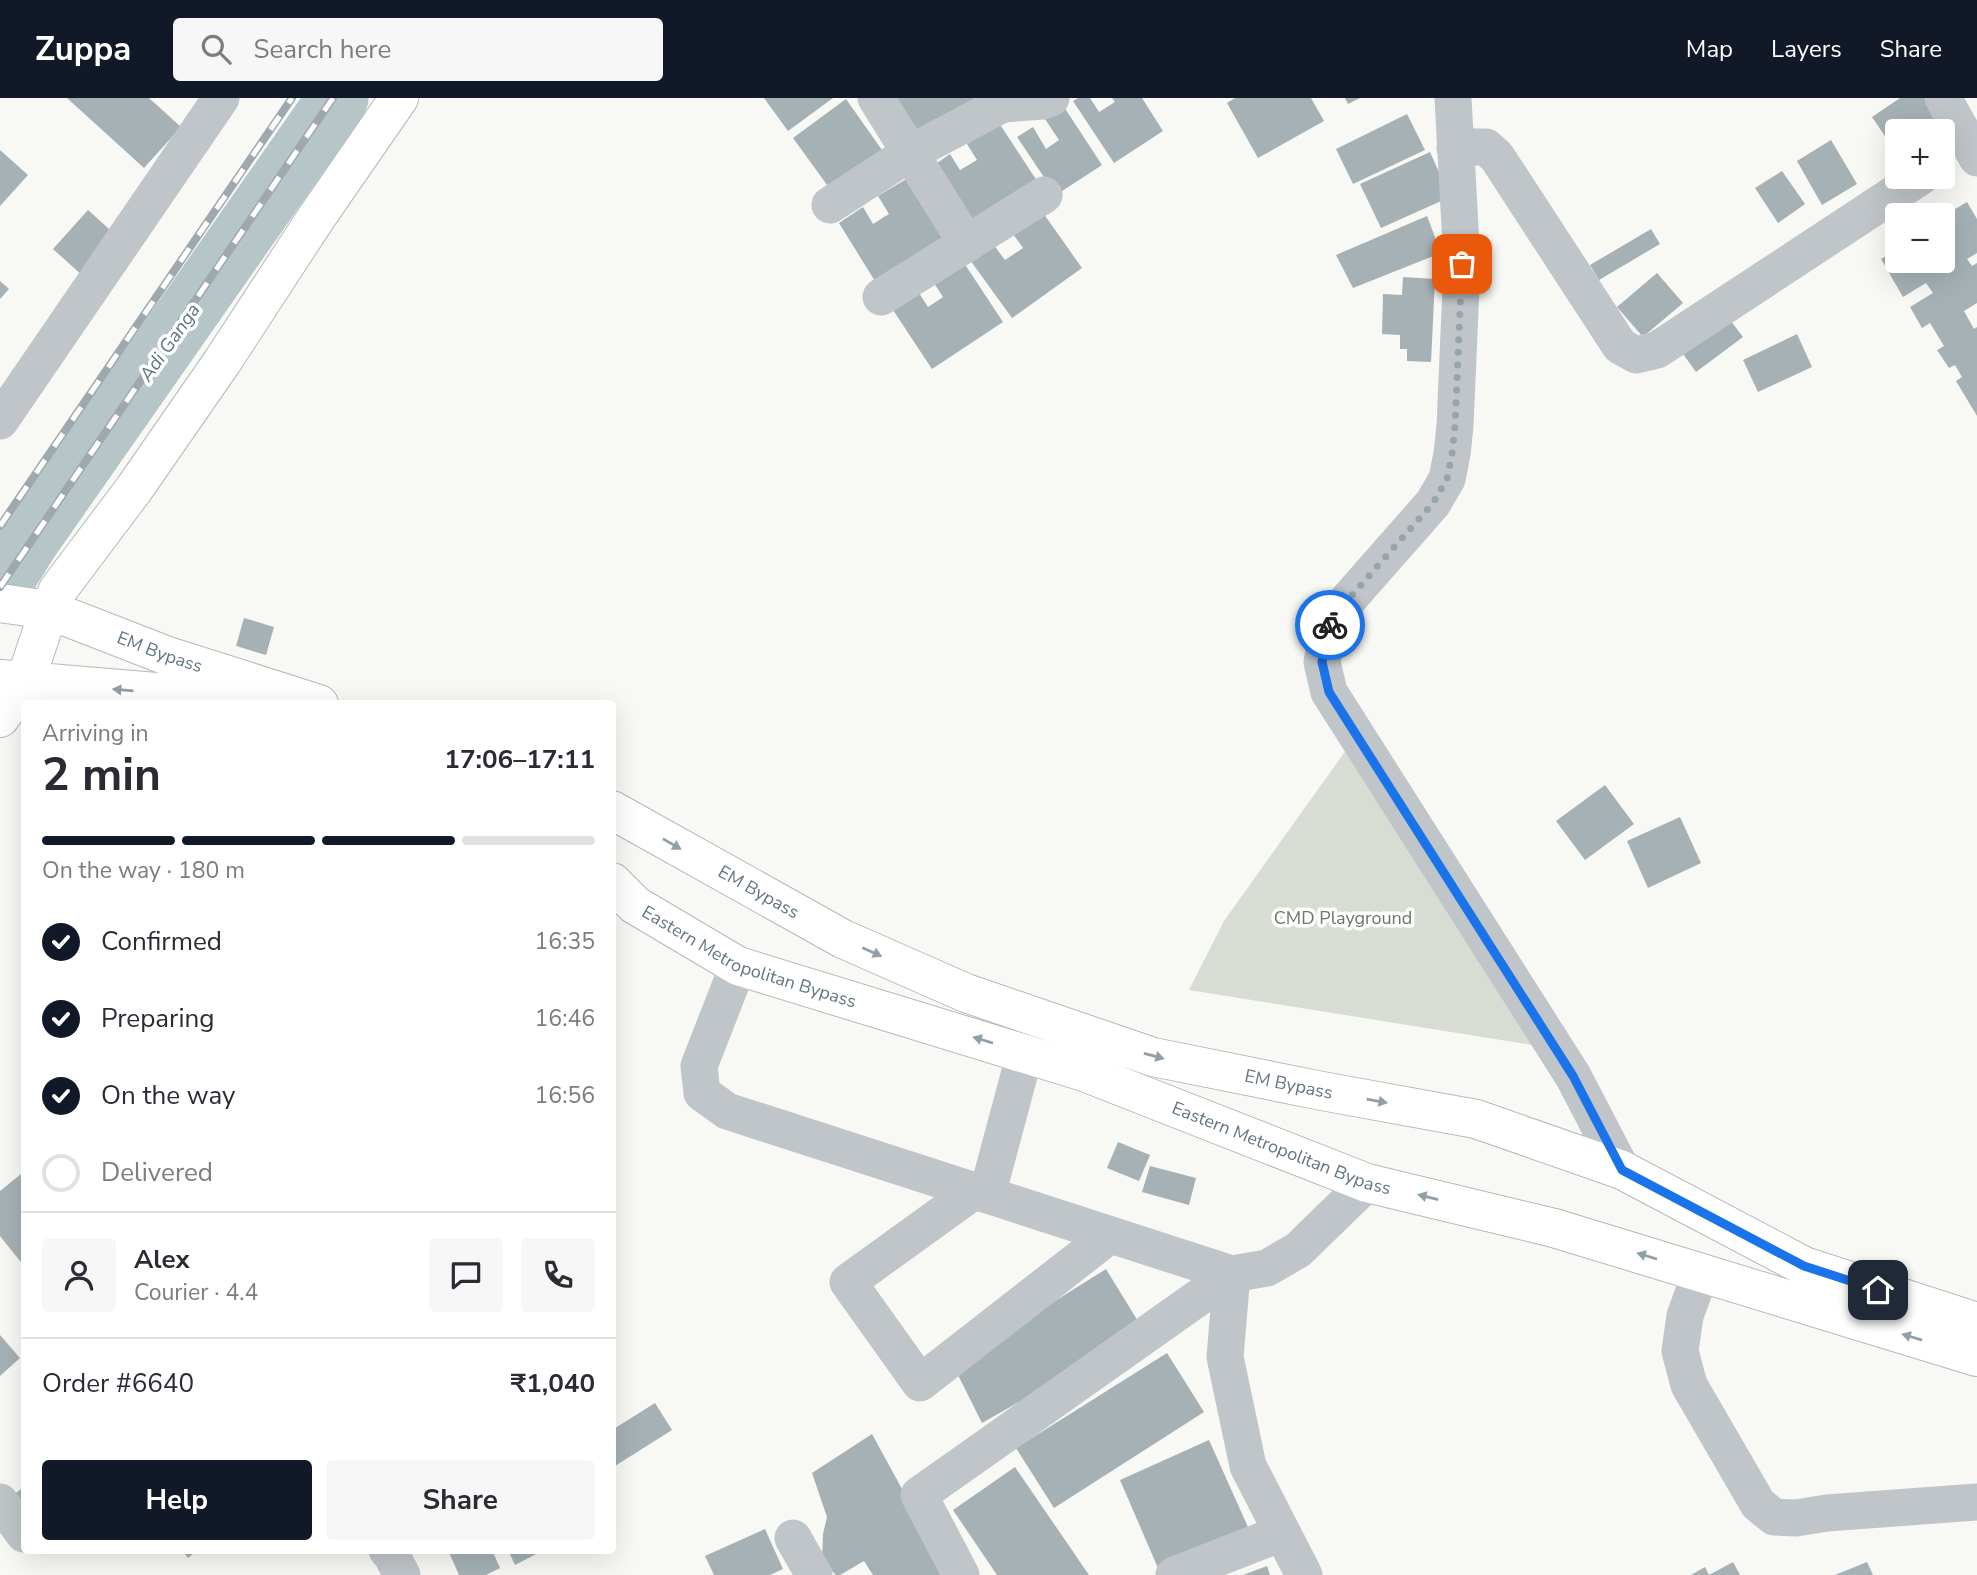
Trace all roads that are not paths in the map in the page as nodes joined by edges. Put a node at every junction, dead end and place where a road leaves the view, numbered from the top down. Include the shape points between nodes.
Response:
1 (220, 98) edge
2 (399, 98) edge
3 (876, 98) edge
4 (1051, 98) edge
5 (1453, 98) edge
6 (1943, 98) edge
7 (1001, 101) edge
8 (1455, 147) junction
9 (910, 153) junction
10 (1977, 158) edge
11 (1902, 189) edge
12 (1044, 195) dead end
13 (830, 205) dead end
14 (967, 244) junction
15 (881, 297) dead end
16 (0, 421) edge
17 (22, 606) edge
18 (13, 680) edge
19 (226, 700) edge
20 (306, 700) edge
21 (0, 718) edge
22 (616, 812) edge
23 (616, 886) edge
24 (738, 966) junction
25 (1025, 1053) junction
26 (1090, 1055) junction
27 (1622, 1170) junction
28 (1367, 1183) junction
29 (981, 1193) junction
30 (1110, 1235) junction
31 (1700, 1272) junction
32 (1232, 1274) junction
33 (1977, 1322) edge
34 (1977, 1357) edge
35 (0, 1502) edge
36 (1977, 1502) edge
37 (21, 1530) edge
38 (1282, 1533) junction
39 (793, 1538) dead end
40 (390, 1554) edge
41 (402, 1575) edge
42 (814, 1575) edge
43 (961, 1575) edge
44 (1174, 1575) edge
45 (1304, 1575) edge

1 - 16 street
2 - 17 main road via 134,489 58,590
3 - 9 street
4 - 7 street
5 - 8 street
6 - 10 street
7 - 9 street
8 - 11 street via 1486,147 1497,157 1620,346 1636,355 1657,350
8 - 27 street via 1462,264 1455,426 1447,479 1433,503 1346,602 1329,628 1322,662 1329,692 1573,1076
9 - 13 street
9 - 14 street
12 - 14 street
14 - 15 street
17 - 18 main road
17 - 20 main road, EM Bypass
19 -> 18 main road
18 - 21 main road
22 -> 26 main road, EM Bypass via 844,939
23 - 24 main road, Eastern Metropolitan Bypass via 635,905
25 -> 24 main road, Eastern Metropolitan Bypass
24 - 29 street via 699,1066 702,1093 727,1111
25 - 26 main road, Eastern Metropolitan Bypass
25 - 29 street
26 -> 27 main road, EM Bypass via 1153,1056 1476,1119
26 - 28 main road, Eastern Metropolitan Bypass
27 - 33 main road, EM Bypass via 1804,1266
31 -> 28 main road, Eastern Metropolitan Bypass via 1554,1228
28 - 32 street via 1298,1250 1267,1268
29 - 30 street
29 - 30 street via 848,1282 920,1383
30 - 32 street
34 -> 31 main road, Eastern Metropolitan Bypass
31 - 36 street via 1685,1316 1680,1351 1689,1385 1758,1504 1774,1517 1796,1518
32 - 38 street via 1225,1357 1248,1466
32 - 43 street via 919,1495
35 - 37 street
38 - 44 street
38 - 45 street
39 - 42 street
40 - 41 street

